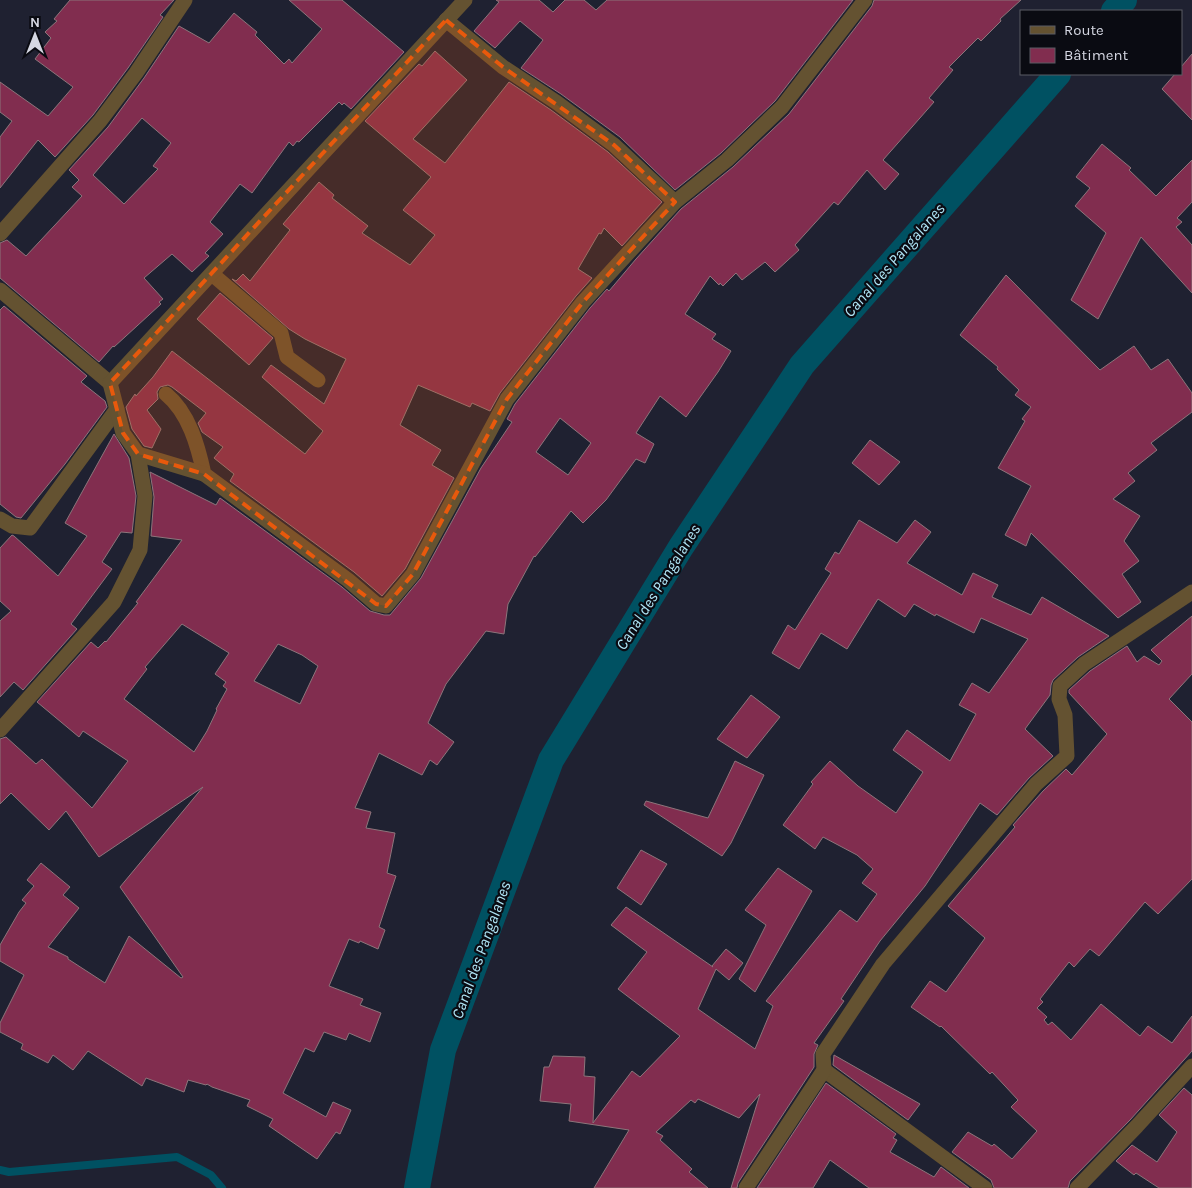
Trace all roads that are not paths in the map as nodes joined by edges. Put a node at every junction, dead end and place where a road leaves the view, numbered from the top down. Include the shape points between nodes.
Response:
1 (185, 0) edge
2 (465, 0) edge
3 (865, 0) edge
4 (446, 20) junction
5 (675, 202) junction
6 (0, 234) edge
7 (212, 274) junction
8 (0, 290) edge
9 (318, 380) dead end
10 (110, 383) junction
11 (166, 394) dead end
12 (117, 409) junction
13 (138, 454) junction
14 (204, 474) junction
15 (0, 519) edge
16 (1192, 592) edge
17 (0, 730) edge
18 (1192, 1066) edge
19 (824, 1070) junction
20 (746, 1188) edge
21 (985, 1188) edge
22 (1077, 1188) edge

1 - 6 street via 100,121
2 - 4 street
3 - 5 street via 782,107 727,160
4 - 5 street via 503,68 614,145
4 - 7 street
5 - 14 street via 583,302 508,399 413,574 386,606 376,604
7 - 9 street via 281,333 287,357
7 - 10 street
8 - 10 street
10 - 12 street
11 - 14 street via 175,402 197,442
12 - 13 street via 123,433
12 - 15 street via 30,528 12,526
13 - 14 street
13 - 17 street via 145,496 140,550 114,602
16 - 19 street via 1084,664 1060,686 1059,699 1066,715 1068,756 1036,784 883,964 823,1054
18 - 22 street
19 - 20 street
19 - 21 street

